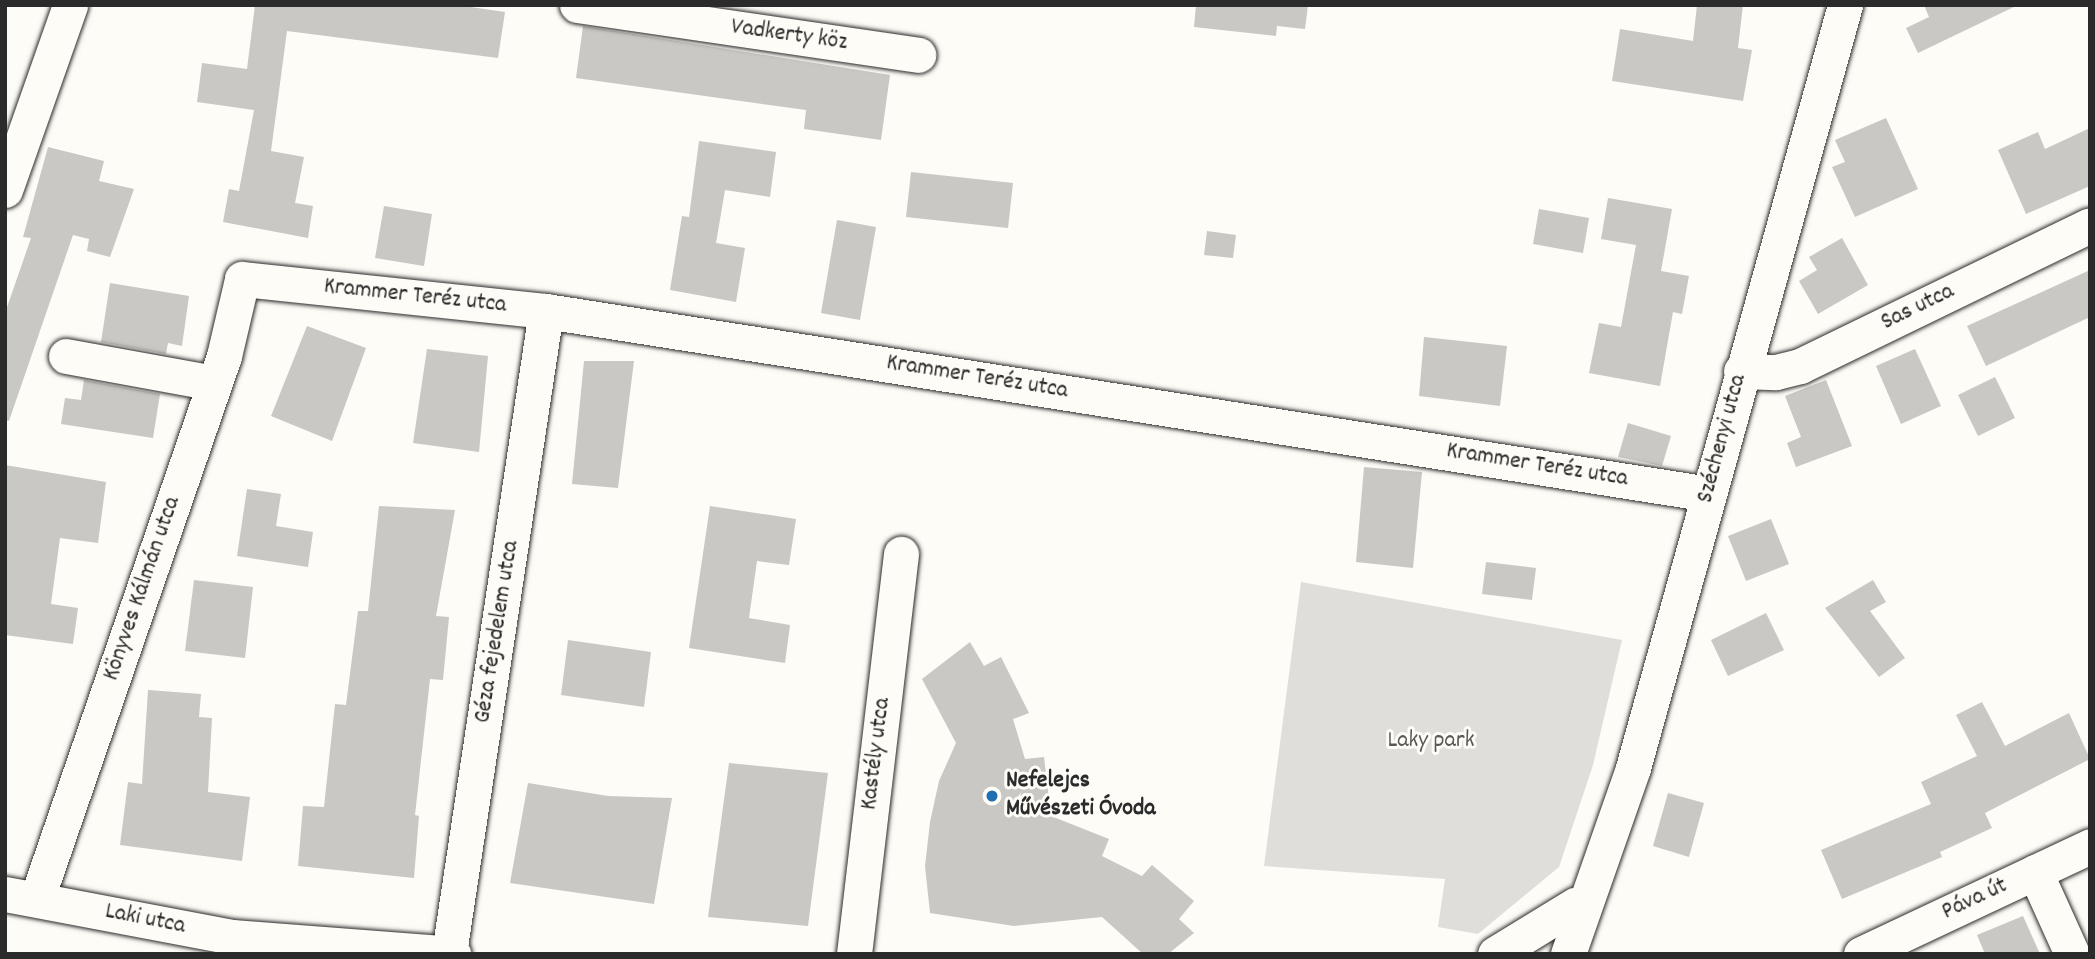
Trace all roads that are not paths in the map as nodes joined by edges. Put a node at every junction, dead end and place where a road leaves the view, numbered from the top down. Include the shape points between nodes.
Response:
1 (70, 5) edge
2 (577, 5) edge
3 (1845, 5) edge
4 (918, 55) dead end
5 (5, 190) edge
6 (2090, 225) edge
7 (242, 279) joint
8 (546, 311) junction
9 (66, 356) dead end
10 (1741, 371) junction
11 (214, 383) junction
12 (1709, 494) junction
13 (901, 554) dead end
14 (2090, 846) edge
15 (2035, 872) junction
16 (1599, 873) junction
17 (21, 896) edge
18 (1575, 905) junction
19 (233, 937) junction
20 (451, 953) edge
21 (201, 954) edge
22 (854, 954) edge
23 (1495, 954) edge
24 (1543, 954) edge
25 (1568, 954) edge
26 (1861, 954) edge
27 (2072, 954) edge

1 - 5 street
2 - 4 street, Vadkerty köz
3 - 10 street, Széchenyi utca
6 - 10 street, Sas utca via 1800,366 1776,372
7 - 8 street, Krammer Teréz utca
7 - 11 street, Könyves Kálmán utca
8 - 12 street, Krammer Teréz utca
8 - 20 street, Géza fejedelem utca
9 - 11 street
10 - 12 street, Széchenyi utca
11 - 17 street, Könyves Kálmán utca
12 - 16 street, Széchenyi utca
13 - 22 street, Kastély utca
14 - 15 street, Páva út
15 - 26 street, Páva út
15 - 27 street
16 - 18 street, Széchenyi utca
16 - 25 street, Széchenyi utca
17 - 19 street, Laki utca
18 - 23 street
18 - 24 street, Széchenyi utca
19 - 20 street, Laki utca
19 - 21 street

